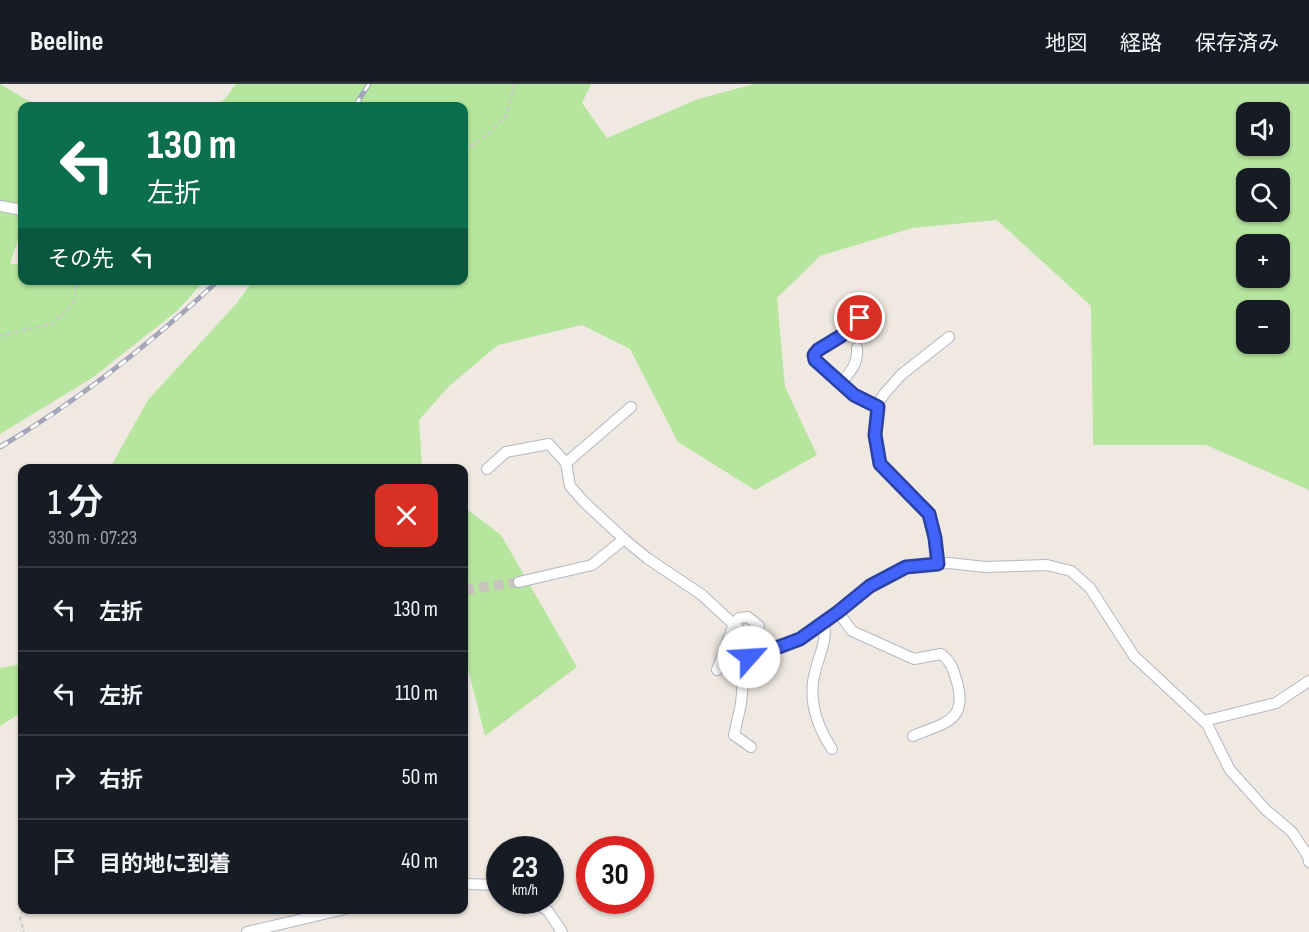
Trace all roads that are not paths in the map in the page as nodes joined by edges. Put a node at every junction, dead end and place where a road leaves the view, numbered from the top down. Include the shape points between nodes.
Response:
1 (0, 206) edge
2 (18, 209) edge
3 (860, 318) dead end
4 (949, 336) dead end
5 (857, 348) dead end
6 (841, 383) junction
7 (632, 407) dead end
8 (878, 407) junction
9 (566, 463) junction
10 (487, 469) dead end
11 (624, 539) junction
12 (938, 564) junction
13 (519, 582) tunnel mouth
14 (838, 612) junction
15 (824, 622) junction
16 (734, 624) junction
17 (759, 626) dead end
18 (754, 643) junction
19 (717, 670) dead end
20 (1309, 681) edge
21 (1203, 721) junction
22 (913, 736) dead end
23 (751, 747) dead end
24 (832, 749) dead end
25 (1309, 862) edge
26 (468, 884) edge
27 (486, 885) edge
28 (324, 914) edge
29 (550, 914) edge
30 (247, 932) edge
31 (562, 932) edge

1 - 2 street
3 - 6 street via 814,355
4 - 8 street via 901,375
5 - 6 street via 854,368
6 - 8 street
7 - 9 street
8 - 12 street via 875,435 880,464 929,514
9 - 10 street via 549,444 507,452
9 - 11 street via 570,486
11 - 13 street via 592,566
11 - 16 street via 702,595
12 - 14 street via 906,567 870,586
12 - 21 street via 1047,565 1071,571 1090,588 1134,656
14 - 15 street
14 - 22 street via 852,631 914,659 941,654 951,661 960,695 959,710 951,720
15 - 18 street via 800,639 776,648
15 - 24 street via 826,637 811,698 821,733
16 - 17 street via 739,618 748,617
16 - 18 street
16 - 19 street
18 - 23 street via 744,670 734,735
20 - 21 street via 1276,704
21 - 25 street via 1230,770 1292,832
26 - 27 street
28 - 30 street
29 - 31 street

